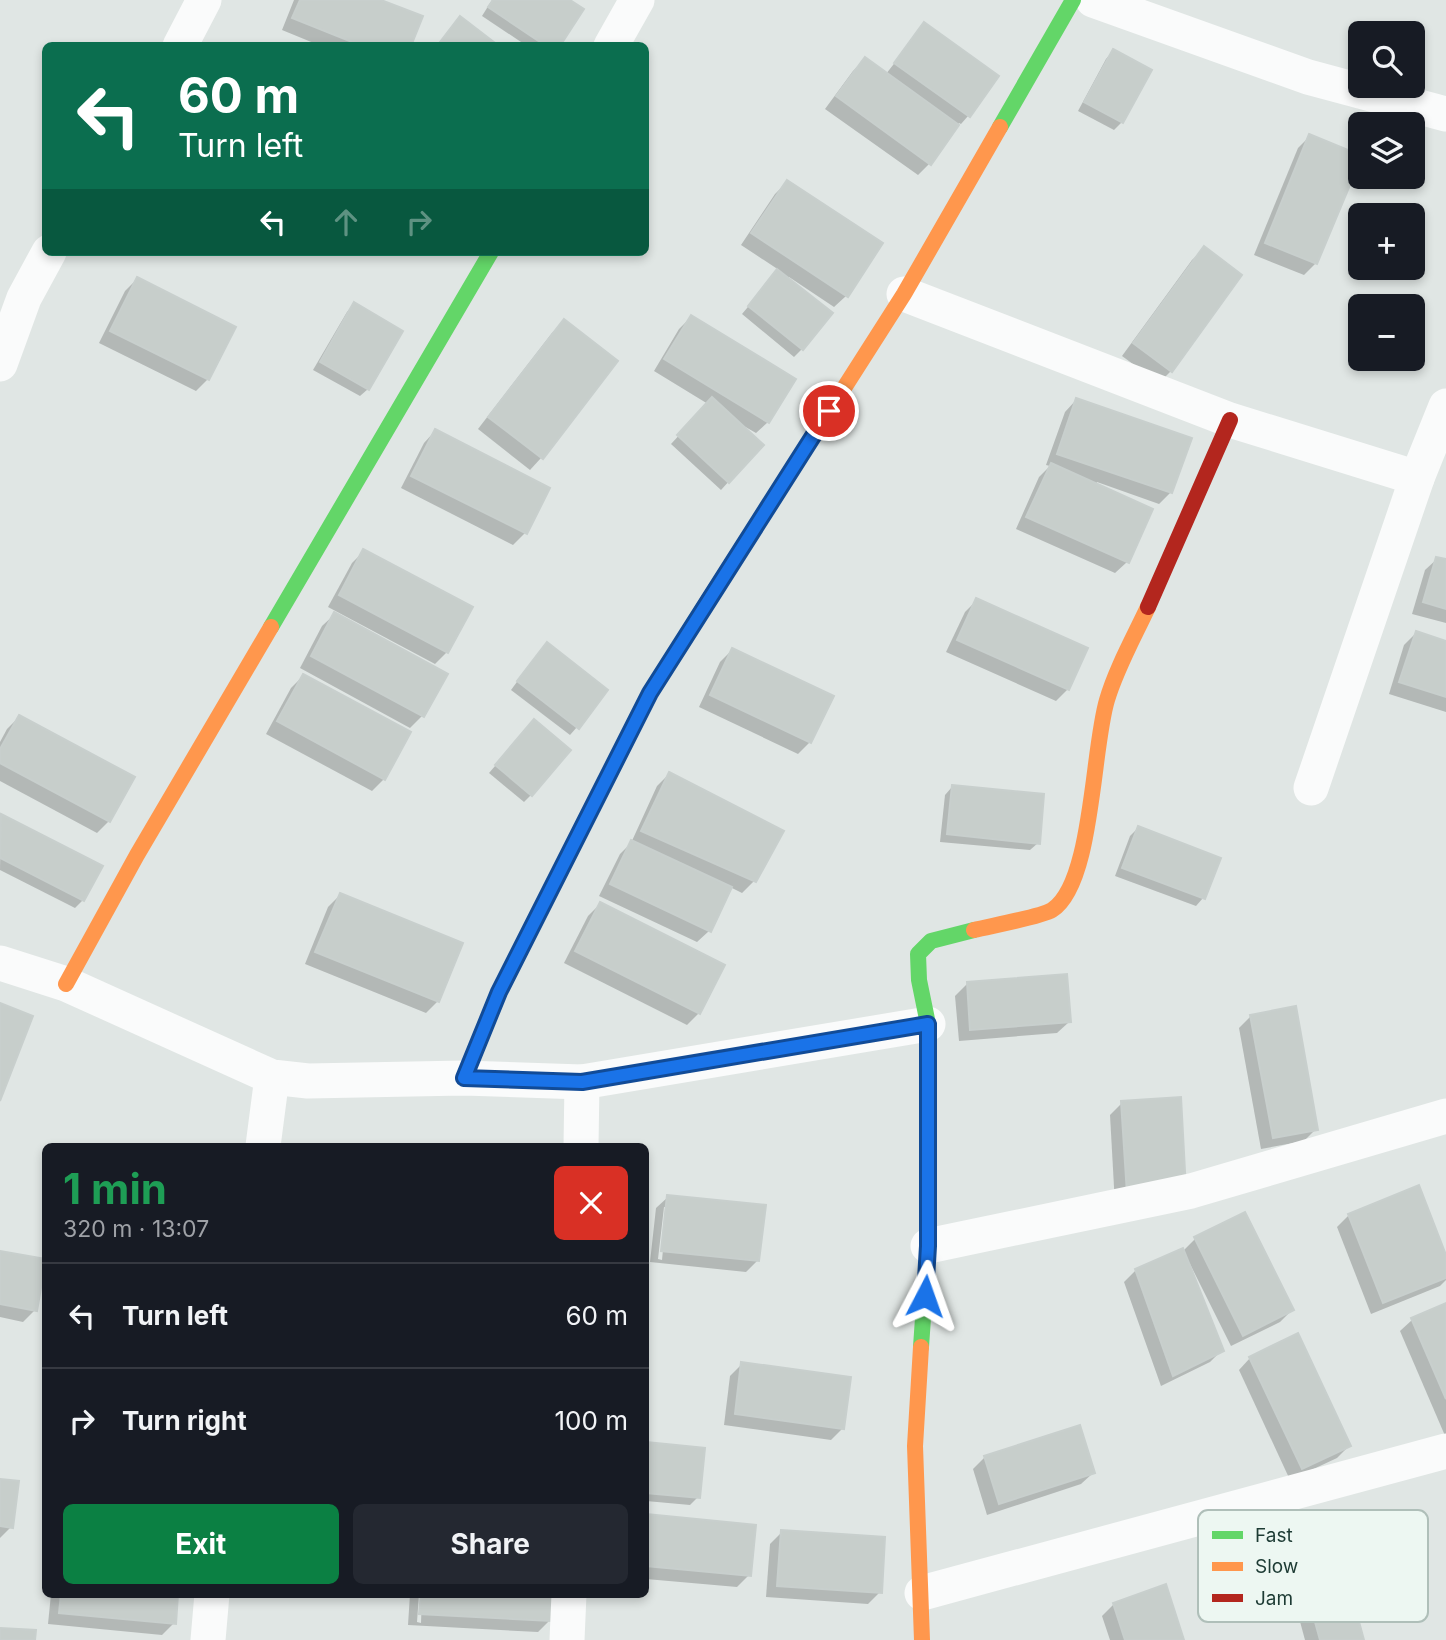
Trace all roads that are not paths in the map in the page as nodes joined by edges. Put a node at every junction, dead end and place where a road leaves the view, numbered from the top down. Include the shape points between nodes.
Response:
1 (204, 0) edge
2 (637, 0) edge
3 (1073, 0) edge
4 (1093, 0) edge
5 (182, 42) edge
6 (613, 42) edge
7 (1446, 114) edge
8 (47, 256) edge
9 (489, 256) edge
10 (904, 294) junction
11 (0, 364) edge
12 (1446, 406) edge
13 (1230, 420) junction
14 (1417, 478) junction
15 (1311, 788) dead end
16 (0, 963) edge
17 (66, 984) junction
18 (928, 1024) junction
19 (272, 1077) junction
20 (464, 1078) junction
21 (582, 1082) junction
22 (1446, 1116) edge
23 (263, 1143) edge
24 (580, 1143) edge
25 (928, 1246) junction
26 (1446, 1451) edge
27 (1228, 1510) edge
28 (1198, 1518) edge
29 (922, 1593) junction
30 (212, 1598) edge
31 (569, 1598) edge
32 (208, 1640) edge
33 (567, 1640) edge
34 (922, 1640) edge

1 - 5 street
2 - 6 street
3 - 10 street
4 - 7 street via 1308,77
8 - 11 street via 24,298
9 - 17 street
10 - 13 street
10 - 20 street via 650,693 499,992
12 - 14 street
13 - 14 street
13 - 18 street via 1107,699 1079,868 1071,888 1051,911 931,941 918,954
14 - 15 street
16 - 17 street
17 - 19 street
18 - 21 street
18 - 25 street
19 - 20 street via 308,1082
19 - 23 street
20 - 21 street
21 - 24 street
22 - 25 street via 1191,1191
25 - 29 street via 915,1446
26 - 27 street
28 - 29 street
29 - 34 street
30 - 32 street
31 - 33 street

